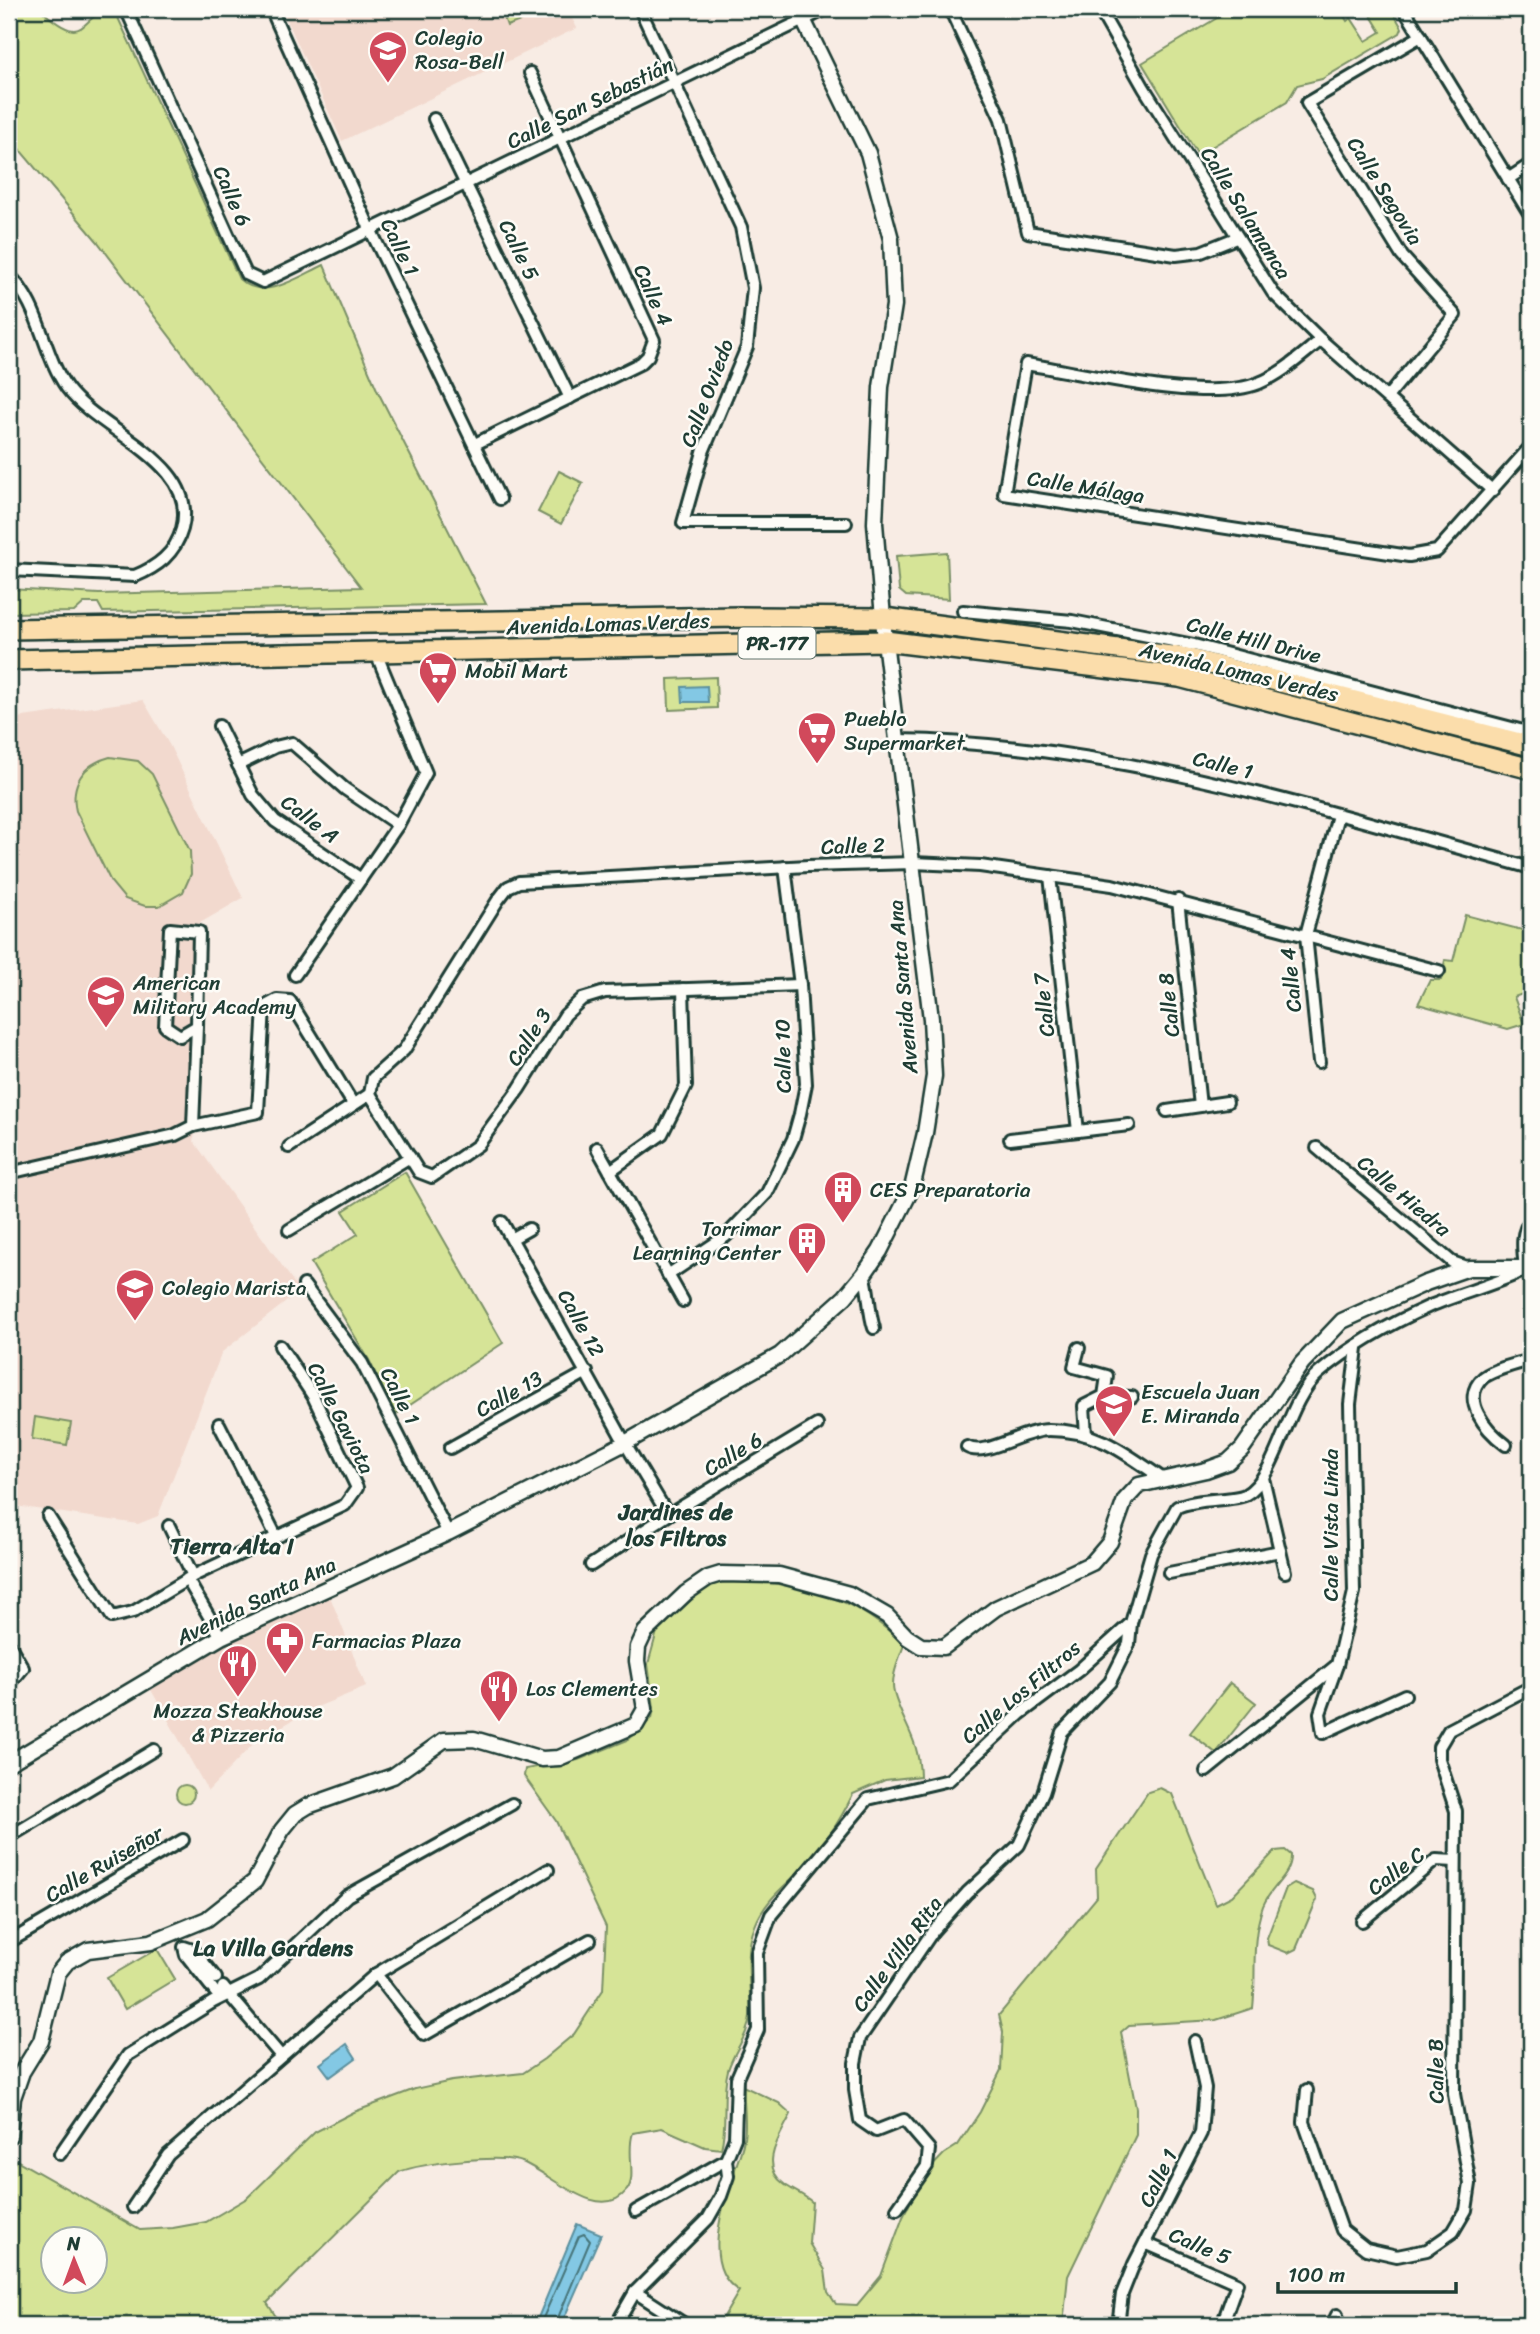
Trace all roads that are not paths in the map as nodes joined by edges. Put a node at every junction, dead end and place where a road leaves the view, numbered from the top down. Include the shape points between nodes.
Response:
1 (126, 9) edge
2 (271, 9) edge
3 (640, 9) edge
4 (826, 9) edge
5 (950, 9) edge
6 (1099, 9) edge
7 (1404, 9) edge
8 (801, 14) edge
9 (1421, 36) junction
10 (530, 73) dead end
11 (673, 85) junction
12 (434, 119) dead end
13 (561, 139) junction
14 (1531, 164) edge
15 (1508, 179) junction
16 (465, 186) junction
17 (1531, 216) edge
18 (371, 231) junction
19 (1236, 238) junction
20 (9, 275) edge
21 (1321, 340) junction
22 (1388, 396) junction
23 (570, 398) junction
24 (475, 444) junction
25 (1531, 446) edge
26 (1493, 491) junction
27 (500, 499) dead end
28 (846, 523) dead end
29 (9, 570) edge
30 (963, 611) dead end
31 (884, 618) junction
32 (9, 629) edge
33 (886, 640) junction
34 (376, 653) junction
35 (9, 660) edge
36 (219, 726) dead end
37 (1531, 733) edge
38 (898, 740) junction
39 (1531, 746) edge
40 (238, 765) junction
41 (1531, 769) edge
42 (1338, 815) junction
43 (397, 825) junction
44 (913, 863) junction
45 (785, 867) junction
46 (1531, 868) edge
47 (1050, 876) junction
48 (361, 879) junction
49 (1178, 900) junction
50 (1306, 935) junction
51 (1439, 971) dead end
52 (295, 975) dead end
53 (800, 985) junction
54 (683, 989) junction
55 (197, 1026) junction
56 (1319, 1062) dead end
57 (370, 1094) junction
58 (1227, 1102) dead end
59 (353, 1104) junction
60 (1200, 1106) junction
61 (1167, 1111) dead end
62 (1129, 1125) dead end
63 (193, 1126) junction
64 (1078, 1131) junction
65 (1010, 1139) dead end
66 (289, 1147) dead end
67 (597, 1148) dead end
68 (1317, 1148) dead end
69 (410, 1157) junction
70 (610, 1171) junction
71 (9, 1172) edge
72 (1531, 1220) edge
73 (502, 1222) dead end
74 (529, 1229) dead end
75 (289, 1230) dead end
76 (513, 1238) junction
77 (1469, 1268) junction
78 (1528, 1269) edge
79 (864, 1274) junction
80 (667, 1275) junction
81 (304, 1285) dead end
82 (683, 1301) dead end
83 (874, 1328) dead end
84 (280, 1346) dead end
85 (1079, 1348) dead end
86 (1357, 1348) junction
87 (1531, 1360) edge
88 (587, 1372) junction
89 (1104, 1396) junction
90 (1132, 1397) dead end
91 (219, 1424) dead end
92 (817, 1425) dead end
93 (1086, 1436) junction
94 (625, 1443) junction
95 (1506, 1445) dead end
96 (967, 1447) dead end
97 (450, 1448) dead end
98 (1263, 1478) junction
99 (1163, 1479) junction
100 (668, 1515) junction
101 (48, 1516) dead end
102 (169, 1526) dead end
103 (448, 1533) junction
104 (276, 1536) junction
105 (1280, 1551) junction
106 (592, 1565) dead end
107 (1285, 1572) dead end
108 (1169, 1573) dead end
109 (190, 1577) junction
110 (1131, 1623) junction
111 (221, 1637) junction
112 (9, 1644) edge
113 (1337, 1665) junction
114 (9, 1685) edge
115 (1531, 1687) edge
116 (1405, 1695) dead end
117 (154, 1750) dead end
118 (9, 1763) edge
119 (1206, 1770) dead end
120 (512, 1804) dead end
121 (9, 1823) edge
122 (12, 1835) edge
123 (183, 1840) dead end
124 (1455, 1861) junction
125 (548, 1870) dead end
126 (1362, 1921) dead end
127 (176, 1934) junction
128 (590, 1940) dead end
129 (9, 1942) edge
130 (184, 1947) junction
131 (376, 1974) junction
132 (223, 1988) junction
133 (1195, 2041) dead end
134 (281, 2056) junction
135 (1307, 2090) dead end
136 (9, 2136) edge
137 (60, 2154) dead end
138 (726, 2160) junction
139 (134, 2207) dead end
140 (897, 2209) dead end
141 (636, 2211) dead end
142 (1145, 2243) junction
143 (635, 2292) junction
144 (616, 2325) edge
145 (686, 2325) edge
146 (1118, 2325) edge
147 (1222, 2325) edge

1 - 18 street, Calle 6 via 246,274 262,282 271,280
2 - 18 street, Calle 1
3 - 11 street, Calle Oviedo
4 - 8 street, Calle San Sebastián
5 - 19 street via 1001,118 1028,232 1176,255 1201,252
6 - 19 street, Calle Salamanca
7 - 9 street
8 - 11 street, Calle San Sebastián
8 - 31 street, Avenida Santa Ana via 868,153 891,239 894,305 880,398 875,523
9 - 15 street
9 - 22 street, Calle Segovia via 1307,103 1402,256 1455,315
10 - 13 street, Calle 4
11 - 13 street, Calle San Sebastián
11 - 28 street, Calle Oviedo via 741,227 753,288 747,347 703,452 683,523
12 - 16 street, Calle 5
13 - 16 street, Calle San Sebastián
13 - 23 street, Calle 4 via 654,340 641,363
14 - 15 street
15 - 17 street
16 - 18 street, Calle San Sebastián
16 - 23 street, Calle 5
18 - 24 street, Calle 1
19 - 21 street, Calle Salamanca via 1273,293
20 - 29 street via 29,300 69,391 161,465 174,479 183,505 183,524 172,551 135,576
21 - 22 street, Calle Salamanca
21 - 26 street, Calle Málaga via 1261,383 1221,390 1189,390 1026,364 1004,494 1409,556 1437,551
22 - 26 street, Calle Salamanca
23 - 24 street, Calle 4
24 - 27 street, Calle 1
25 - 26 street
30 - 37 street, Calle Hill Drive via 1072,621 1194,645
31 - 32 highway, Avenida Lomas Verdes / PR-177
31 - 33 street, Avenida Santa Ana
31 - 39 highway, Avenida Lomas Verdes / PR-177 via 1186,658
33 - 34 highway, Avenida Lomas Verdes / PR-177
33 - 38 street, Avenida Santa Ana
33 - 41 highway, Avenida Lomas Verdes / PR-177 via 1179,677
34 - 35 highway, Avenida Lomas Verdes / PR-177
34 - 43 street via 426,774
36 - 40 street, Calle A
38 - 42 street, Calle 1 via 954,741 1108,759
38 - 44 street, Avenida Santa Ana
40 - 43 street via 292,743 345,789
40 - 48 street, Calle A via 253,795 275,821
42 - 46 street, Calle 1
42 - 50 street, Calle 4
43 - 48 street
44 - 45 street, Calle 2
44 - 47 street, Calle 2
44 - 79 street, Avenida Santa Ana via 934,1076 912,1188
45 - 53 street, Calle 10
45 - 57 street, Calle 2 via 519,882 508,887 404,1050 373,1078
47 - 49 street, Calle 2
47 - 64 street, Calle 7
48 - 52 street
49 - 50 street, Calle 2
49 - 60 street, Calle 8
50 - 51 street, Calle 2
50 - 56 street, Calle 4
53 - 54 street, Calle 3
53 - 80 street, Calle 10 via 806,1084 793,1139 766,1193 747,1215 726,1236
54 - 69 street, Calle 3 via 605,992 582,999 565,1016 478,1145 432,1177 419,1172
54 - 70 street via 686,1086 662,1134
55 - 55 street via 199,932 170,929 165,1026 180,1036
55 - 63 street
57 - 59 street
57 - 69 street, Calle 3
58 - 60 street
59 - 63 street via 290,1001 277,1000 264,1007 258,1112
59 - 66 street
60 - 61 street
62 - 64 street
63 - 71 street via 175,1135
64 - 65 street
67 - 70 street
68 - 77 street, Calle Hiedra via 1452,1262
69 - 75 street
70 - 80 street
72 - 78 street via 1523,1237
73 - 76 street, Calle 12
74 - 76 street
76 - 88 street, Calle 12
77 - 78 street
77 - 99 street via 1342,1321 1302,1363 1228,1462
78 - 86 street via 1430,1306
79 - 83 street
79 - 94 street, Avenida Santa Ana via 780,1355
80 - 82 street
81 - 103 street, Calle 1 via 362,1363
84 - 104 street, Calle Gaviota via 313,1396 357,1489 345,1505
85 - 89 street via 1074,1367 1107,1376
86 - 98 street via 1306,1386
86 - 113 street, Calle Vista Linda via 1350,1404 1354,1592
87 - 95 street via 1485,1377 1473,1393 1485,1427
88 - 94 street, Calle 12
88 - 97 street, Calle 13
89 - 90 street
89 - 93 street via 1084,1406
91 - 104 street
92 - 100 street, Calle 6
93 - 96 street via 1052,1430 1028,1432 982,1452
93 - 99 street via 1113,1444
94 - 100 street, Calle 12
94 - 103 street, Avenida Santa Ana
98 - 105 street
98 - 110 street via 1238,1497 1199,1499 1177,1507 1151,1554
99 - 127 street via 1131,1492 1110,1542 1091,1563 996,1608 944,1647 921,1646 875,1608 807,1581 740,1572 708,1578 645,1632 637,1661 645,1709 636,1725 559,1758 542,1759 474,1739 444,1740 393,1776 295,1814 255,1881 207,1919
100 - 106 street, Calle 6
101 - 109 street, Calle Gaviota via 112,1617 133,1612
102 - 109 street
103 - 111 street, Avenida Santa Ana
104 - 109 street, Calle Gaviota
105 - 107 street
105 - 108 street
109 - 111 street
110 - 138 street, Calle Los Filtros via 1020,1714 949,1780 868,1799 771,1915 757,1953 758,2030 737,2078 735,2138
110 - 140 street, Calle Villa Rita via 1129,1644 1110,1682 1062,1732 1043,1793 1019,1845 933,1931 860,2038 855,2063 860,2120 876,2132 904,2120 929,2149 927,2166
111 - 118 street, Avenida Santa Ana
112 - 114 street via 23,1668
113 - 116 street, Calle Vista Linda via 1320,1713 1324,1733
113 - 119 street
115 - 124 street, Calle B via 1442,1737 1439,1759 1456,1811
117 - 122 street
120 - 132 street via 347,1896 259,1979
121 - 122 street
123 - 129 street, Calle Ruiseñor
124 - 126 street, Calle C via 1436,1860
124 - 135 street, Calle B via 1454,2094 1471,2184 1466,2210 1453,2232 1427,2250 1397,2256 1366,2249 1342,2230 1304,2122
125 - 131 street
127 - 130 street
127 - 136 street via 141,1944 88,1950 67,1962 58,1973 41,2041 22,2071 13,2098
128 - 131 street via 425,2035
130 - 132 street via 193,1950
130 - 132 street via 216,1993
131 - 134 street
132 - 134 street
132 - 137 street via 128,2055
133 - 142 street, Calle 1 via 1205,2088 1201,2133
134 - 139 street via 168,2155
138 - 141 street
138 - 143 street, Calle Los Filtros via 728,2176 708,2219
142 - 146 street, Calle 1 via 1122,2294
142 - 147 street, Calle 5 via 1237,2283
143 - 144 street, Calle Los Filtros
143 - 145 street

